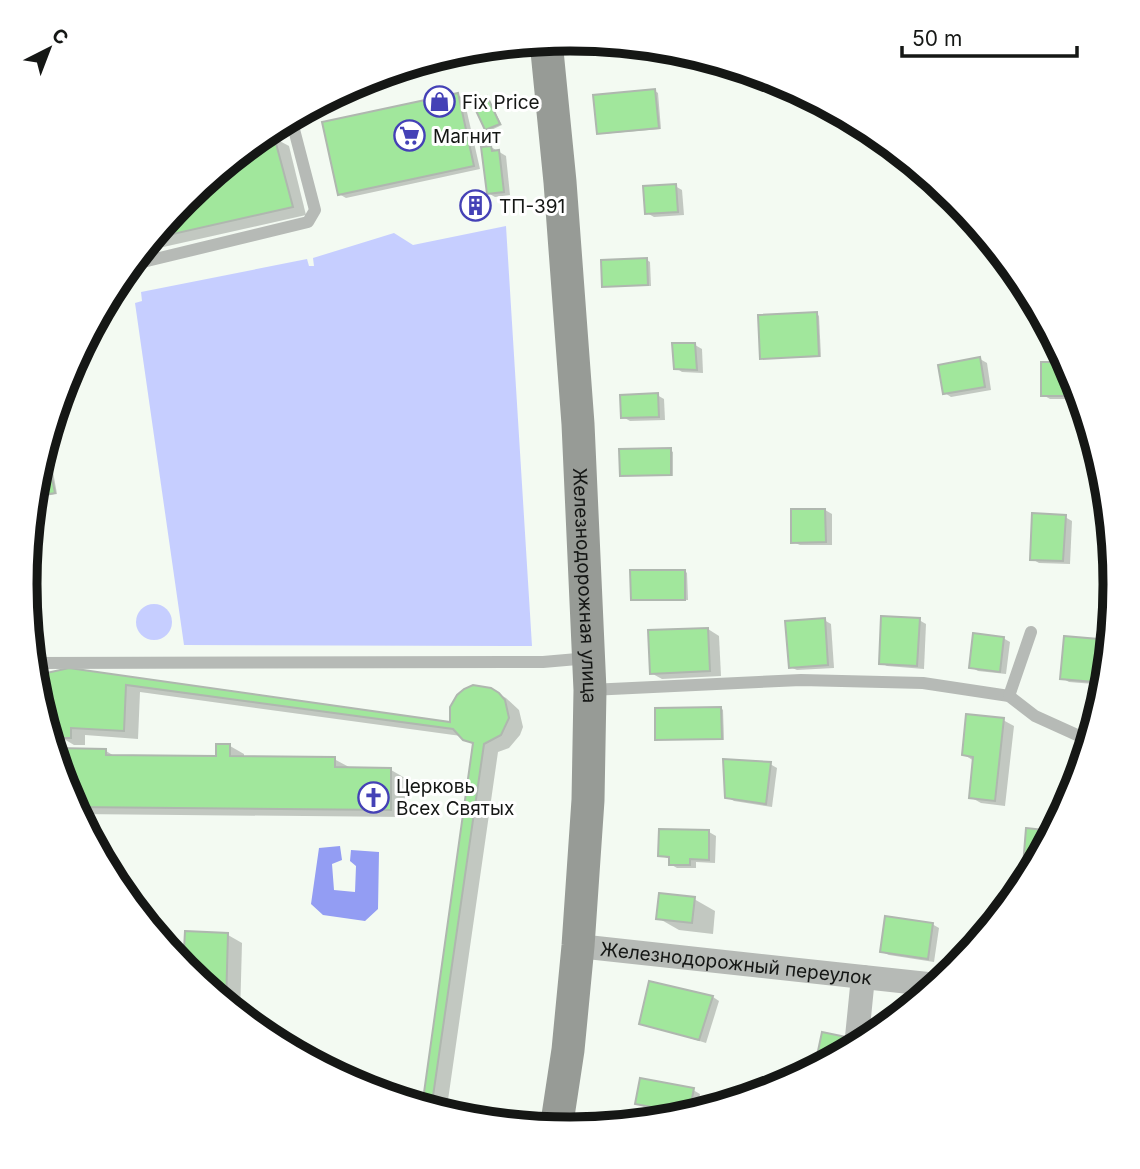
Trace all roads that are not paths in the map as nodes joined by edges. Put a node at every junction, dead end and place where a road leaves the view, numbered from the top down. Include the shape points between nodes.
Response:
1 (547, 52) edge
2 (294, 129) edge
3 (147, 261) dead end
4 (1031, 632) dead end
5 (43, 663) edge
6 (589, 674) junction
7 (1009, 695) junction
8 (1081, 735) edge
9 (578, 946) junction
10 (863, 977) junction
11 (924, 984) edge
12 (857, 1033) edge
13 (558, 1118) edge

1 - 6 street, Железнодорожная улица via 578,424
2 - 3 lane via 315,210 308,222
4 - 7 lane
5 - 6 lane via 543,662
6 - 7 lane via 923,683
6 - 9 street, Железнодорожная улица via 588,800
7 - 8 lane via 1035,716
9 - 10 street, Железнодорожный переулок
9 - 13 street, Железнодорожная улица
10 - 11 street, Железнодорожный переулок
10 - 12 street

